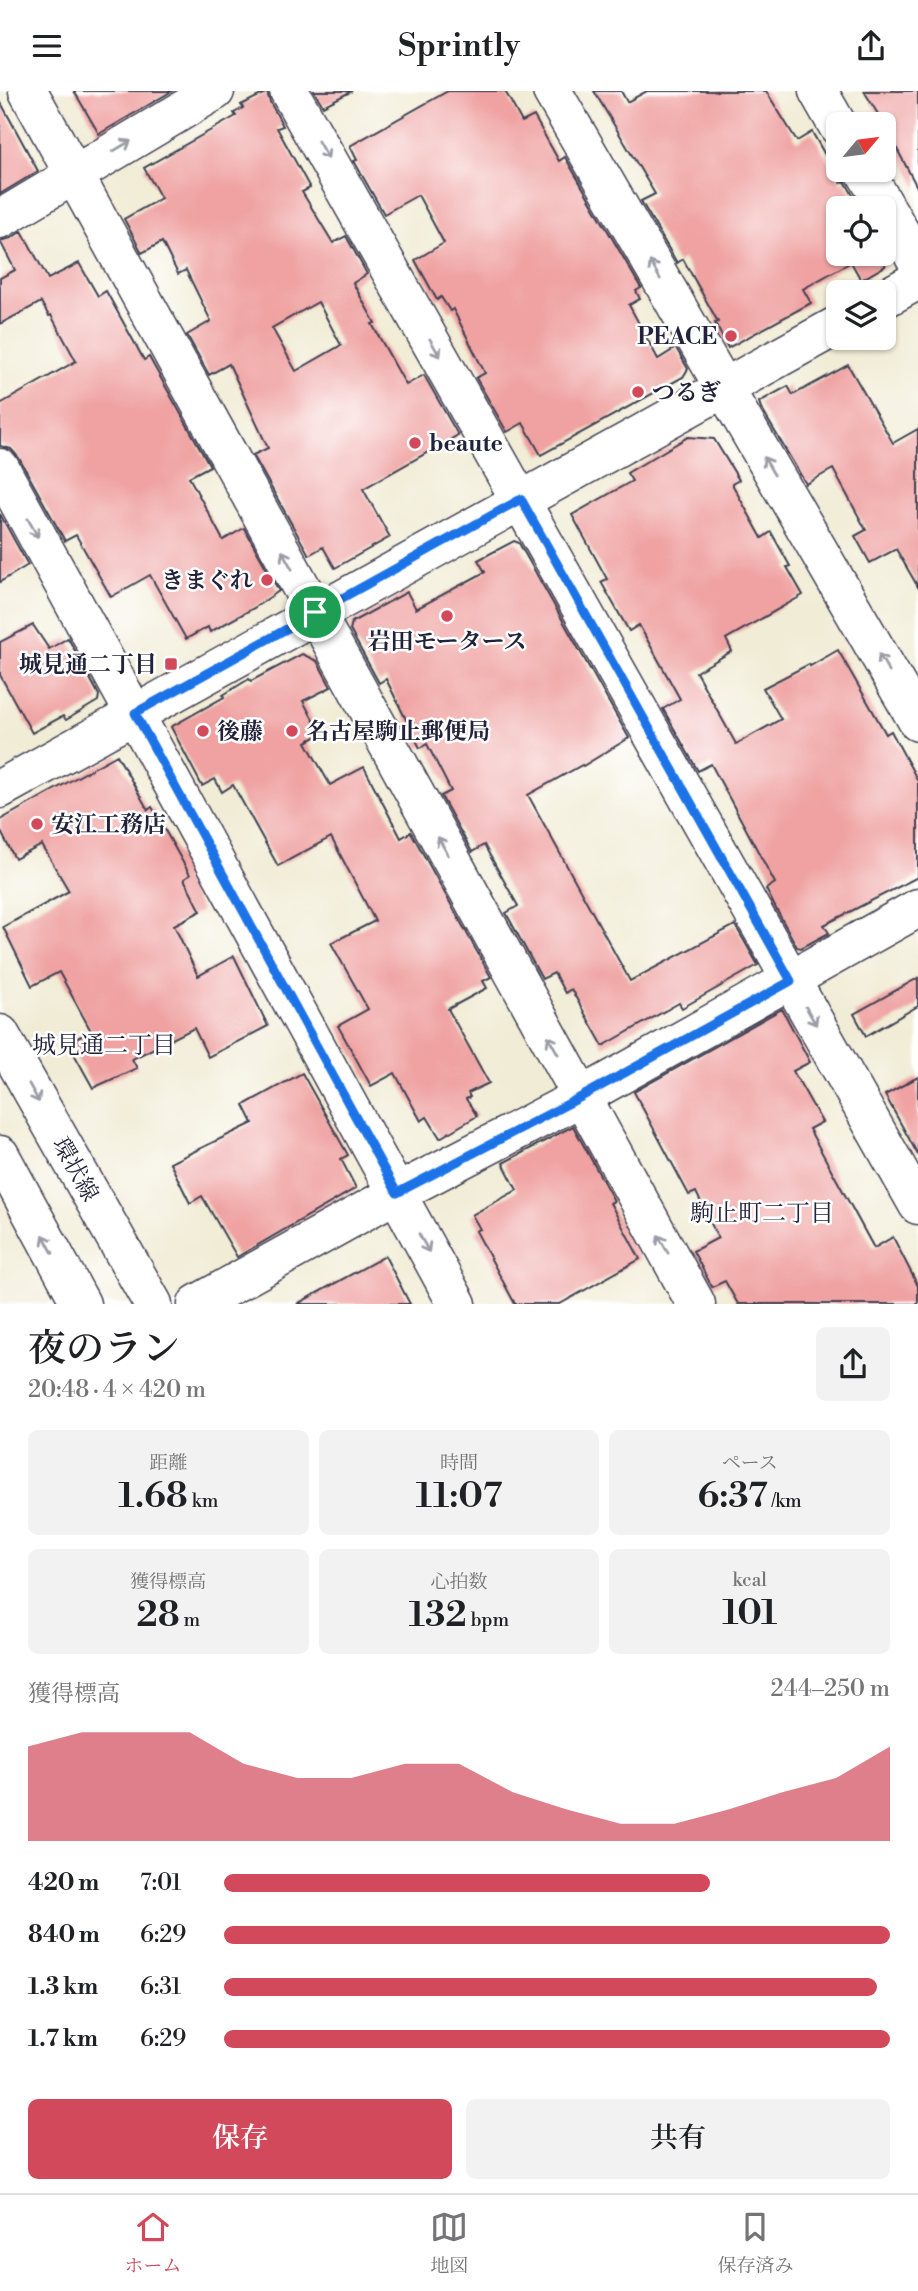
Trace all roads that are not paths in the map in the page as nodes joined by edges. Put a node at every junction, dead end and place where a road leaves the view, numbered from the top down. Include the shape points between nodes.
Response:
1 (28, 91) edge
2 (215, 91) edge
3 (289, 91) edge
4 (552, 91) edge
5 (818, 91) edge
6 (830, 112) edge
7 (74, 174) junction
8 (870, 182) edge
9 (0, 219) edge
10 (918, 263) edge
11 (918, 280) edge
12 (896, 292) edge
13 (826, 331) edge
14 (723, 389) junction
15 (0, 468) edge
16 (521, 499) junction
17 (315, 612) junction
18 (135, 713) junction
19 (918, 722) edge
20 (0, 789) edge
21 (918, 908) edge
22 (791, 981) junction
23 (0, 1034) edge
24 (581, 1097) junction
25 (0, 1155) edge
26 (397, 1193) junction
27 (918, 1205) edge
28 (80, 1304) edge
29 (153, 1304) edge
30 (197, 1304) edge
31 (457, 1304) edge
32 (696, 1304) edge

1 - 7 street
7 -> 2 street
3 -> 16 street
14 -> 4 street
5 - 6 street
7 - 9 street
17 -> 7 street
8 - 10 street
11 - 12 street
13 - 14 street
14 - 16 street
19 -> 14 street
15 -> 18 street
16 - 17 street
16 - 22 street
17 - 18 street
24 -> 17 street
18 - 20 street
18 - 26 street
21 - 22 street
22 - 24 street
22 -> 27 street
23 -> 29 street, 環状線
24 - 26 street
32 -> 24 street
28 -> 25 street
26 - 30 street
26 -> 31 street

